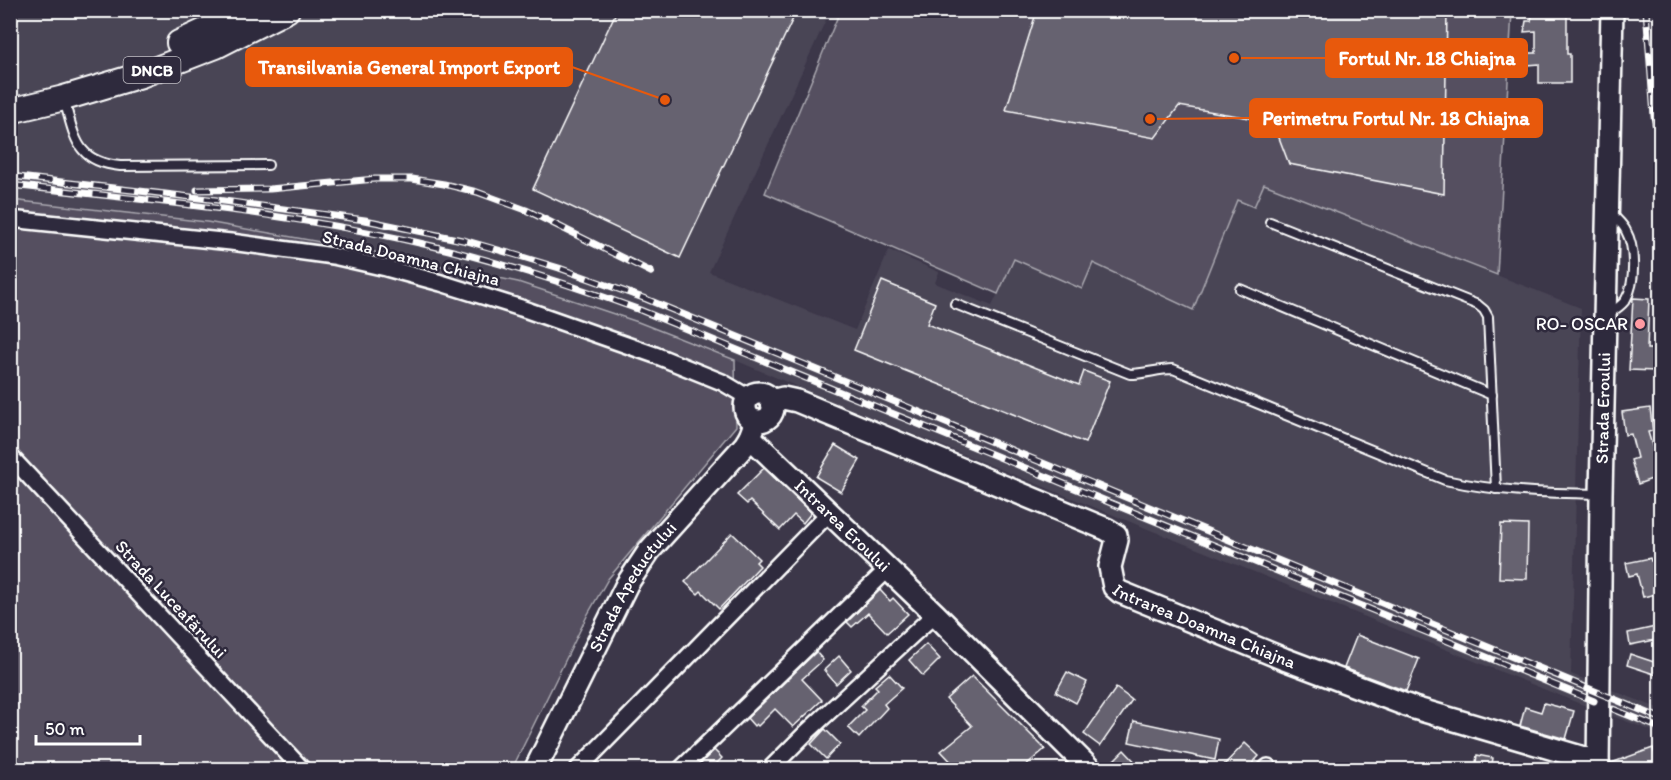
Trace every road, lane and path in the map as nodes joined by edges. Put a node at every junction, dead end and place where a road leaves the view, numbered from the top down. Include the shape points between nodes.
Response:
1 (250, 10) edge
2 (287, 10) edge
3 (1612, 10) edge
4 (10, 95) edge
5 (64, 98) junction
6 (10, 111) edge
7 (268, 165) dead end
8 (10, 219) edge
9 (1270, 222) dead end
10 (1240, 289) dead end
11 (955, 304) dead end
12 (1492, 395) junction
13 (749, 398) junction
14 (771, 401) junction
15 (753, 429) junction
16 (10, 456) edge
17 (1496, 489) junction
18 (1601, 494) junction
19 (829, 513) junction
20 (888, 569) junction
21 (935, 615) junction
22 (1598, 766) edge
23 (303, 770) edge
24 (535, 770) edge
25 (577, 770) edge
26 (680, 770) edge
27 (769, 770) edge
28 (1091, 770) edge

1 - 4 main road, DNCB via 119,66
2 - 5 main road, DNCB via 205,50 141,75
3 - 18 street, Strada Eroului
5 - 6 main road, DNCB
5 - 7 lane via 77,144 103,163
8 - 13 street, Strada Doamna Chiajna via 242,243 386,268 521,308 655,355 722,382
9 - 12 lane via 1481,307 1488,317
10 - 12 lane
11 - 17 lane via 1130,374 1173,369 1445,480
12 - 17 lane
13 - 14 street via 761,394
13 - 15 street via 745,409
14 - 15 street, Strada Apeductului via 768,417
14 - 22 street, Intrarea Doamna Chiajna via 797,401 1106,529 1116,535 1110,567 1114,587 1120,592 1414,708
15 - 19 street, Intrarea Eroului
15 - 24 street, Strada Apeductului via 638,566
16 - 23 street, Strada Luceafărului
17 - 18 lane
18 - 22 street, Strada Eroului
19 - 20 street, Intrarea Eroului
19 - 25 street
20 - 21 street, Intrarea Eroului
20 - 26 street
21 - 27 street
21 - 28 street, Intrarea Eroului

